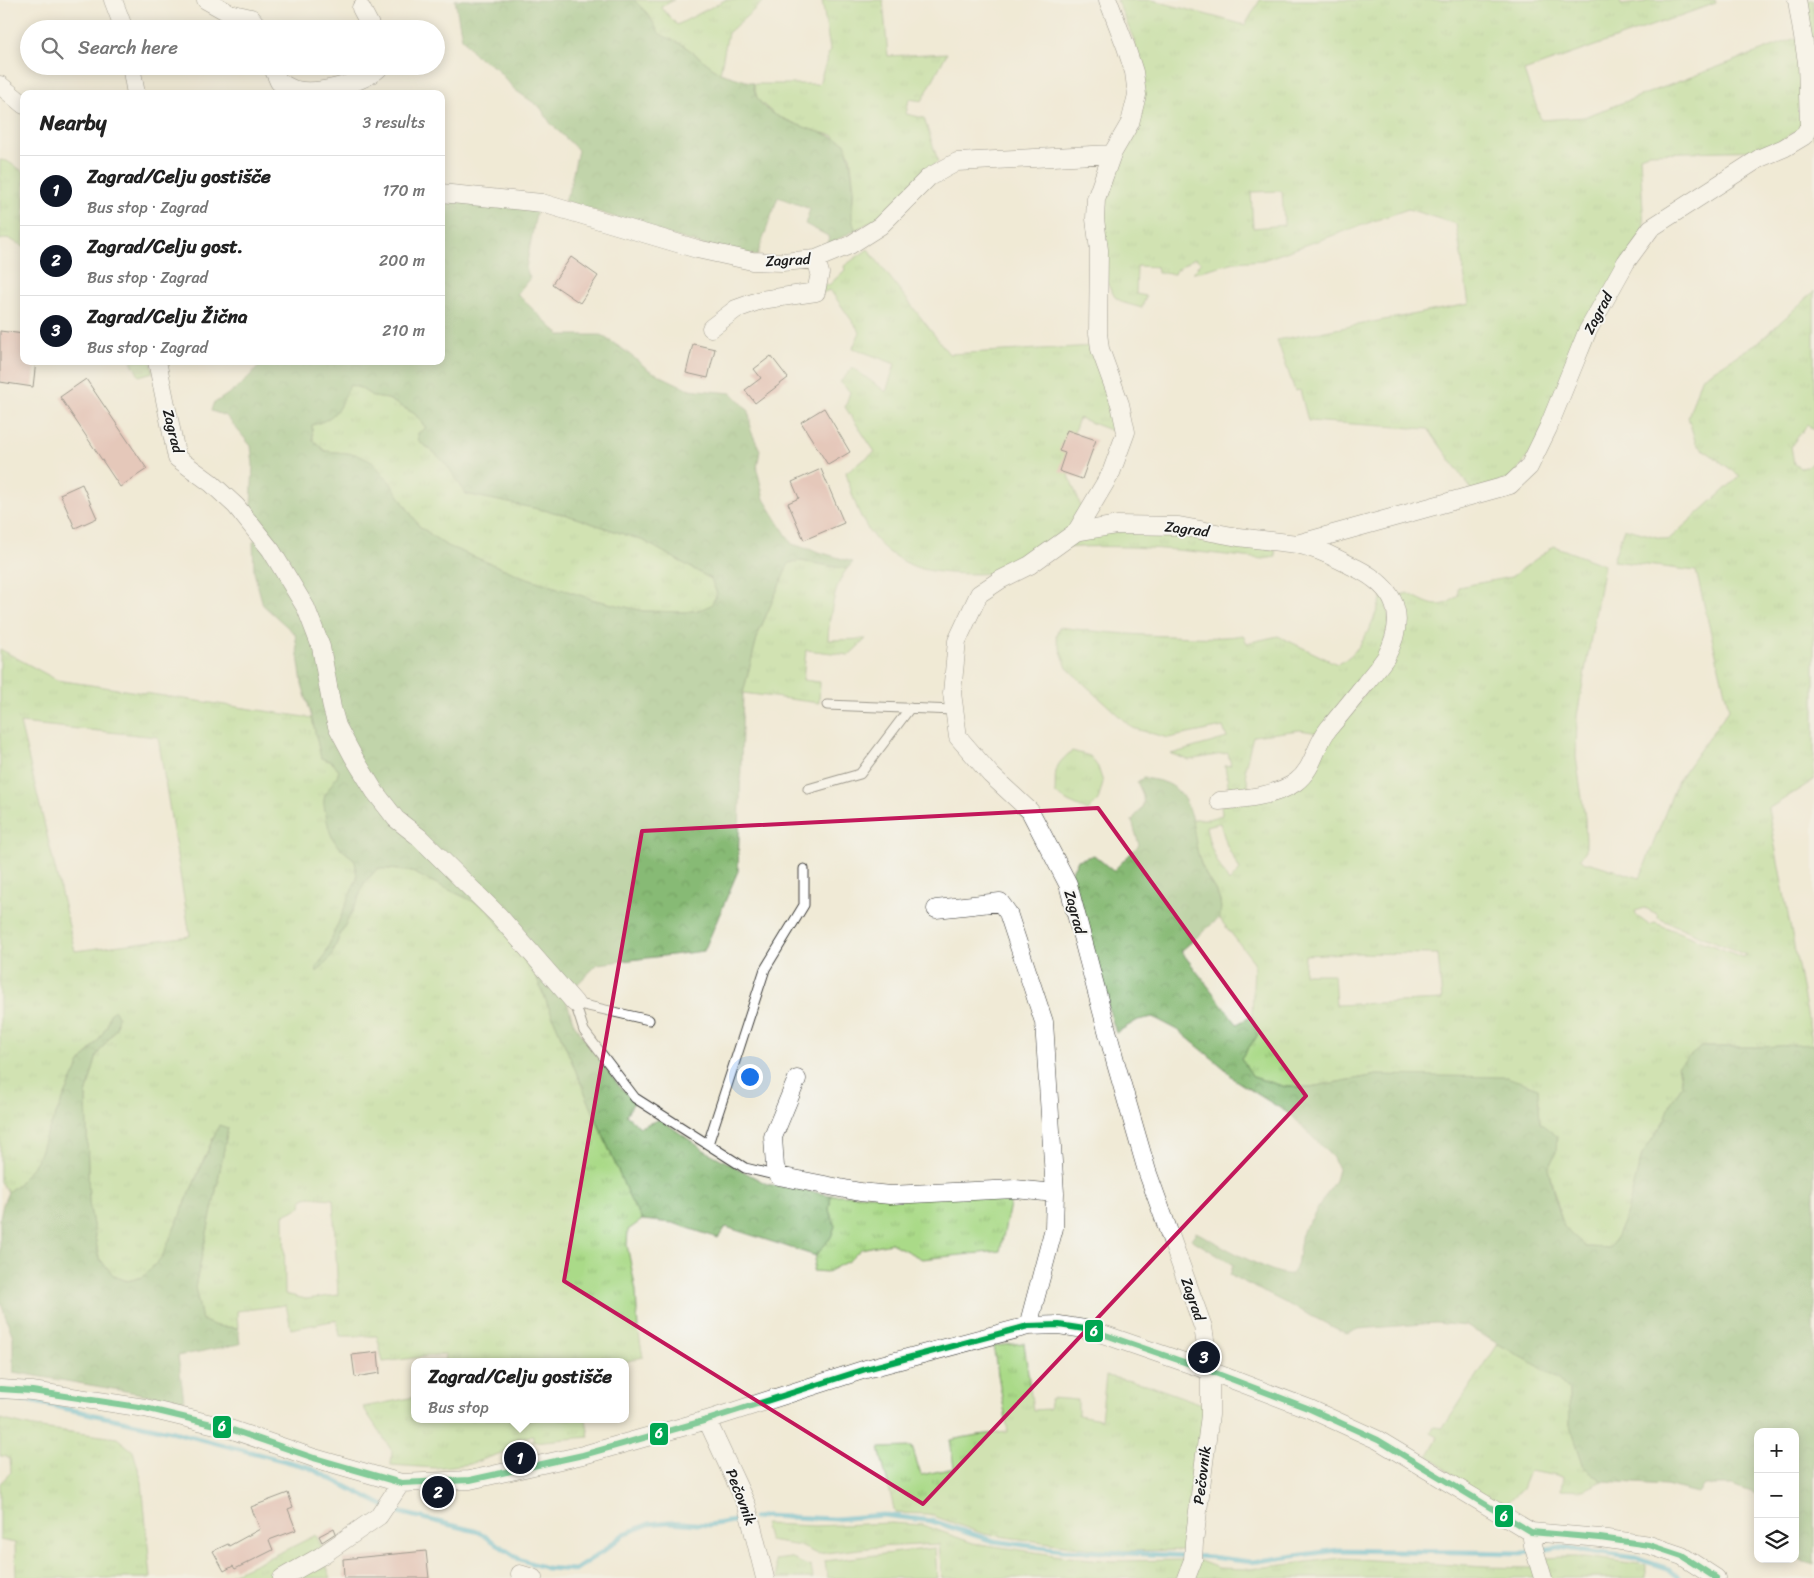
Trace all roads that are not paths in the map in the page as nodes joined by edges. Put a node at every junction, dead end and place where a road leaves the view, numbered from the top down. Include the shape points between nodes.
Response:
1 (113, 0) edge
2 (206, 0) edge
3 (1108, 0) edge
4 (1797, 0) edge
5 (361, 8) dead end
6 (121, 20) edge
7 (253, 20) edge
8 (367, 20) edge
9 (133, 75) edge
10 (276, 75) edge
11 (366, 75) edge
12 (0, 84) edge
13 (135, 90) edge
14 (297, 90) edge
15 (321, 90) edge
16 (20, 102) edge
17 (1112, 154) junction
18 (445, 193) edge
19 (816, 259) junction
20 (711, 328) dead end
21 (157, 365) edge
22 (1076, 532) junction
23 (1297, 544) junction
24 (827, 705) dead end
25 (910, 708) junction
26 (954, 710) junction
27 (808, 789) dead end
28 (1219, 801) dead end
29 (804, 870) dead end
30 (936, 909) dead end
31 (575, 1003) junction
32 (649, 1020) dead end
33 (797, 1079) dead end
34 (708, 1144) junction
35 (779, 1176) junction
36 (1055, 1193) junction
37 (1028, 1326) junction
38 (1210, 1371) junction
39 (0, 1389) edge
40 (707, 1420) junction
41 (400, 1483) junction
42 (1532, 1538) junction
43 (1540, 1571) edge
44 (282, 1578) edge
45 (765, 1578) edge
46 (1186, 1578) edge
47 (1716, 1578) edge

1 - 6 street
2 - 7 street via 229,13
3 - 17 street, Zagrad via 1134,72 1137,95 1130,122
4 - 23 street, Zagrad via 1807,62 1809,126 1804,136 1760,158 1651,228 1626,262 1587,332 1529,467 1510,485
5 - 8 street
9 - 13 street
10 - 14 street via 279,82
11 - 15 street via 352,84
12 - 16 street
17 - 19 street, Zagrad via 957,162 929,177 880,226 850,245
17 - 22 street, Zagrad via 1096,199 1098,332 1100,349 1120,404 1126,432 1111,474
18 - 19 street, Zagrad via 542,203 698,249 752,261
19 - 20 street via 820,273 816,292 761,300 736,309
21 - 31 street, Zagrad via 177,458 236,506 271,550 306,608 321,647 337,726 375,792 396,819 420,837 499,916
22 - 23 street, Zagrad via 1117,525 1179,526
22 - 26 street, Zagrad via 1030,565 979,594 957,641 952,693
23 - 28 street, Zagrad via 1317,549 1365,573 1383,586 1397,610 1398,623 1393,641 1385,658 1323,736 1309,769 1295,783 1274,792
24 - 25 lane
25 - 26 lane
25 - 27 lane via 860,774
26 - 38 street, Zagrad via 958,737 991,775 1030,811 1068,884 1147,1170 1203,1326
29 - 34 lane via 804,905 765,969
30 - 36 street via 1000,902 1008,913 1044,1022
31 - 32 lane
31 - 34 lane via 584,1031 635,1098
33 - 35 street via 774,1137 775,1167
34 - 35 lane via 745,1168
35 - 36 street via 890,1195 1015,1190
36 - 37 street via 1054,1228
37 - 38 street via 1059,1325 1091,1330
37 - 40 street via 866,1369
38 - 42 street via 1310,1409 1378,1440
38 - 46 street, Pečovnik via 1210,1415 1193,1552
39 - 41 street via 154,1410 224,1427
40 - 41 street via 583,1455 470,1480
40 - 45 street, Pečovnik via 747,1506
41 - 44 street via 379,1516
42 - 43 street
42 - 47 street via 1600,1538 1648,1545 1682,1556

